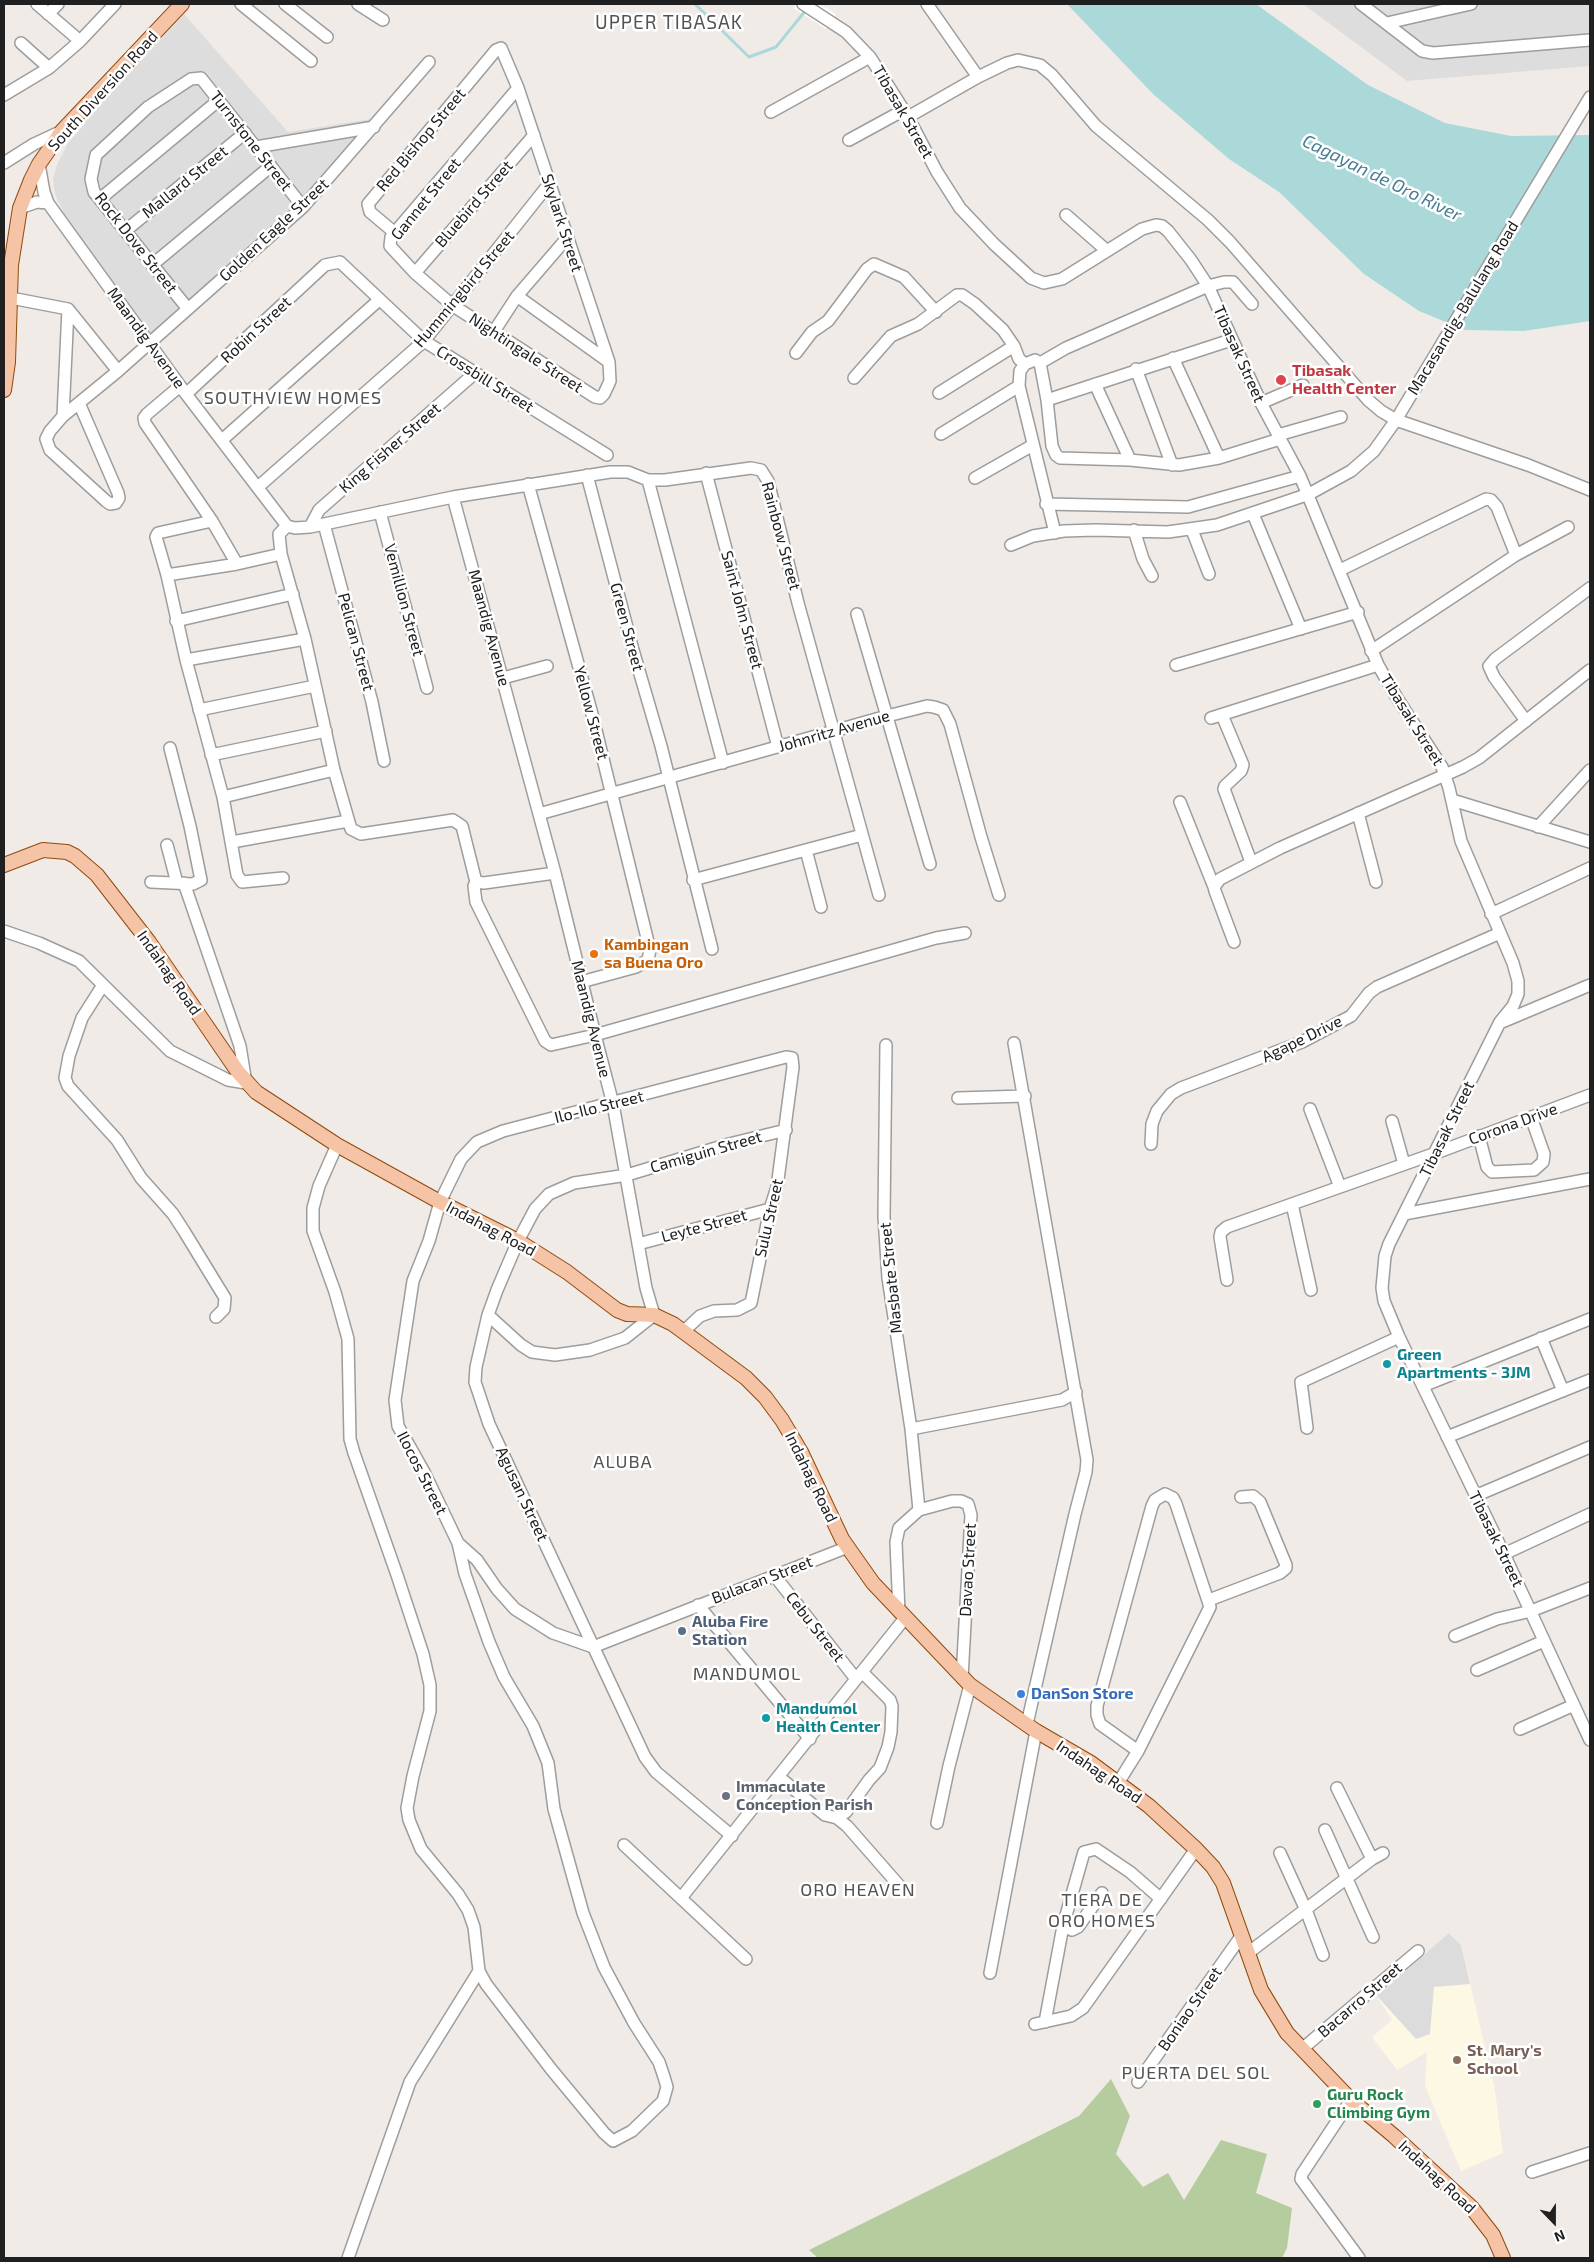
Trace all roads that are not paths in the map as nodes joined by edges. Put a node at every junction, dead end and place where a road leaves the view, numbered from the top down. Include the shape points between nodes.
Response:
1 (37, 4) edge
2 (58, 4) edge
3 (115, 4) edge
4 (182, 4) edge
5 (285, 4) edge
6 (358, 4) edge
7 (803, 4) edge
8 (927, 4) edge
9 (1361, 4) edge
10 (1471, 4) edge
11 (248, 6) edge
12 (48, 14) junction
13 (383, 20) dead end
14 (1387, 23) junction
15 (327, 37) dead end
16 (1590, 40) edge
17 (80, 41) junction
18 (21, 43) dead end
19 (501, 48) joint
20 (870, 57) junction
21 (311, 61) dead end
22 (429, 62) dead end
23 (49, 68) junction
24 (198, 77) joint
25 (978, 77) junction
26 (518, 88) junction
27 (4, 95) edge
28 (1590, 97) edge
29 (219, 100) junction
30 (771, 112) dead end
31 (906, 114) junction
32 (374, 127) junction
33 (62, 131) junction
34 (245, 133) junction
35 (534, 135) junction
36 (849, 140) dead end
37 (256, 147) junction
38 (4, 163) edge
39 (39, 164) junction
40 (271, 166) junction
41 (549, 184) junction
42 (100, 199) junction
43 (48, 203) junction
44 (303, 207) junction
45 (20, 208) junction
46 (1066, 215) dead end
47 (125, 231) junction
48 (395, 233) junction
49 (567, 238) junction
50 (1106, 250) junction
51 (7, 264) edge
52 (325, 265) joint
53 (152, 266) junction
54 (415, 273) junction
55 (1208, 286) junction
56 (517, 296) junction
57 (11, 298) junction
58 (379, 300) junction
59 (1252, 304) dead end
60 (452, 305) junction
61 (68, 309) junction
62 (188, 309) junction
63 (936, 312) junction
64 (6, 318) edge
65 (493, 333) junction
66 (1231, 340) junction
67 (424, 341) junction
68 (149, 344) junction
69 (1014, 346) junction
70 (796, 354) dead end
71 (1173, 358) junction
72 (609, 362) junction
73 (1040, 363) junction
74 (1025, 364) junction
75 (1136, 370) junction
76 (118, 371) junction
77 (475, 373) junction
78 (854, 378) dead end
79 (1095, 384) junction
80 (4, 385) edge
81 (1303, 385) dead end
82 (1019, 386) junction
83 (183, 390) junction
84 (939, 393) dead end
85 (600, 398) joint
86 (1047, 400) junction
87 (80, 403) junction
88 (1261, 403) junction
89 (63, 416) junction
90 (1341, 417) dead end
91 (1396, 420) junction
92 (941, 434) dead end
93 (1279, 437) junction
94 (222, 440) junction
95 (1033, 445) junction
96 (606, 455) dead end
97 (1219, 458) junction
98 (1130, 460) junction
99 (1172, 465) junction
100 (706, 473) junction
101 (587, 475) junction
102 (1300, 476) junction
103 (975, 478) dead end
104 (648, 480) junction
105 (528, 484) junction
106 (258, 487) junction
107 (1590, 490) edge
108 (1309, 494) junction
109 (453, 497) junction
110 (1046, 504) junction
111 (380, 512) junction
112 (1253, 514) junction
113 (212, 521) junction
114 (324, 524) junction
115 (287, 526) junction
116 (310, 527) junction
117 (1568, 527) dead end
118 (1134, 530) junction
119 (1192, 530) junction
120 (1054, 533) junction
121 (1011, 545) dead end
122 (281, 554) junction
123 (1516, 556) junction
124 (237, 564) junction
125 (1340, 570) junction
126 (1209, 574) dead end
127 (167, 575) junction
128 (1152, 576) dead end
129 (1590, 588) edge
130 (293, 594) junction
131 (1358, 612) junction
132 (857, 614) dead end
133 (176, 621) junction
134 (1301, 629) junction
135 (305, 639) junction
136 (1371, 650) junction
137 (186, 660) junction
138 (1176, 665) dead end
139 (1378, 665) junction
140 (547, 666) dead end
141 (1590, 670) edge
142 (503, 678) junction
143 (315, 686) junction
144 (427, 688) dead end
145 (199, 710) junction
146 (887, 716) junction
147 (1526, 721) junction
148 (326, 731) junction
149 (833, 731) junction
150 (778, 747) junction
151 (170, 748) dead end
152 (211, 755) junction
153 (384, 761) dead end
154 (723, 763) junction
155 (334, 770) junction
156 (1590, 770) edge
157 (1446, 776) junction
158 (668, 778) junction
159 (612, 793) junction
160 (223, 797) junction
161 (1452, 800) junction
162 (1180, 802) dead end
163 (1358, 813) junction
164 (540, 814) junction
165 (348, 821) junction
166 (1538, 827) junction
167 (862, 836) junction
168 (232, 842) junction
169 (1590, 842) edge
170 (167, 845) dead end
171 (806, 850) junction
172 (1251, 862) junction
173 (930, 864) dead end
174 (4, 865) edge
175 (1590, 868) edge
176 (555, 873) junction
177 (283, 878) dead end
178 (693, 880) junction
179 (151, 882) dead end
180 (476, 882) junction
181 (1376, 882) dead end
182 (181, 883) junction
183 (1214, 887) junction
184 (879, 895) dead end
185 (999, 895) dead end
186 (821, 907) dead end
187 (1491, 914) junction
188 (4, 931) edge
189 (965, 933) dead end
190 (1500, 933) junction
191 (1234, 942) dead end
192 (712, 949) dead end
193 (581, 982) junction
194 (103, 985) junction
195 (1590, 985) edge
196 (1500, 1022) junction
197 (596, 1035) junction
198 (1014, 1042) dead end
199 (886, 1045) dead end
200 (792, 1058) joint
201 (246, 1083) junction
202 (1590, 1095) edge
203 (1025, 1096) junction
204 (958, 1098) dead end
205 (612, 1104) junction
206 (1310, 1109) dead end
207 (1531, 1117) junction
208 (1392, 1121) dead end
209 (786, 1130) junction
210 (1479, 1136) junction
211 (1151, 1144) dead end
212 (337, 1145) junction
213 (1436, 1153) junction
214 (1404, 1164) junction
215 (627, 1175) junction
216 (1590, 1179) edge
217 (1340, 1187) junction
218 (440, 1202) junction
219 (1292, 1204) junction
220 (770, 1209) junction
221 (1404, 1214) junction
222 (518, 1241) junction
223 (638, 1244) junction
224 (1227, 1280) dead end
225 (1311, 1290) dead end
226 (488, 1315) junction
227 (654, 1315) junction
228 (216, 1317) dead end
229 (1590, 1319) edge
230 (684, 1331) junction
231 (1399, 1337) junction
232 (1541, 1338) junction
233 (1590, 1380) edge
234 (1423, 1386) junction
235 (1563, 1391) junction
236 (1076, 1392) junction
237 (1306, 1428) dead end
238 (911, 1429) junction
239 (1447, 1437) junction
240 (1590, 1447) edge
241 (1475, 1496) junction
242 (1241, 1497) dead end
243 (919, 1510) junction
244 (1590, 1514) edge
245 (458, 1543) junction
246 (848, 1547) junction
247 (1504, 1554) junction
248 (774, 1574) junction
249 (1590, 1588) edge
250 (1209, 1600) junction
251 (698, 1605) junction
252 (1531, 1611) junction
253 (902, 1615) junction
254 (1455, 1636) dead end
255 (1544, 1641) junction
256 (593, 1647) junction
257 (1477, 1670) dead end
258 (859, 1676) junction
259 (966, 1682) junction
260 (1574, 1705) junction
261 (1031, 1728) junction
262 (1520, 1729) dead end
263 (810, 1739) junction
264 (1590, 1740) edge
265 (1138, 1752) junction
266 (779, 1777) junction
267 (1118, 1783) junction
268 (1337, 1788) dead end
269 (837, 1818) junction
270 (937, 1823) dead end
271 (1325, 1830) dead end
272 (732, 1836) junction
273 (624, 1845) dead end
274 (1196, 1849) junction
275 (1280, 1853) dead end
276 (1383, 1853) dead end
277 (1372, 1859) junction
278 (1346, 1879) junction
279 (904, 1891) dead end
280 (1102, 1893) dead end
281 (681, 1898) junction
282 (1161, 1899) junction
283 (1306, 1910) junction
284 (1063, 1926) junction
285 (1242, 1935) junction
286 (1373, 1937) dead end
287 (1418, 1951) dead end
288 (1248, 1953) junction
289 (1323, 1955) dead end
290 (746, 1959) dead end
291 (479, 1971) junction
292 (990, 1973) dead end
293 (1302, 2050) junction
294 (1138, 2082) dead end
295 (1351, 2100) junction
296 (1590, 2153) edge
297 (1532, 2172) dead end
298 (348, 2258) edge
299 (1359, 2258) edge
300 (1503, 2258) edge

1 - 12 street
2 - 12 street
3 - 17 street
4 - 33 main road, South Diversion Road
5 - 15 street
6 - 13 street
7 - 20 street, Tibasak Street via 846,32
8 - 25 street
9 - 14 street
10 - 14 street
11 - 21 street
12 - 17 street
14 - 16 street via 1422,52 1433,54
17 - 23 street
18 - 23 street
19 - 26 street, Skylark Street
19 - 48 street, Red Bishop Street via 496,50 368,204 370,212
20 - 30 street
20 - 31 street, Tibasak Street
22 - 32 street, Golden Eagle Street
23 - 27 street
24 - 29 street, Turnstone Street
24 - 42 street, Rock Dove Street via 191,78 148,107 96,155 90,179
25 - 31 street
25 - 91 street via 1018,60 1040,65 1096,126 1208,220 1368,400
26 - 35 street, Skylark Street
26 - 48 street, Gannet Street
28 - 91 street, Macasandig-Balulang Road
29 - 34 street, Turnstone Street
29 - 42 street
31 - 36 street
31 - 50 street, Tibasak Street via 960,208 1031,278 1044,283 1062,279
32 - 37 street
32 - 44 street, Golden Eagle Street
33 - 38 street
33 - 39 main road, South Diversion Road
34 - 37 street, Turnstone Street
34 - 47 street, Mallard Street
35 - 41 street, Skylark Street
35 - 54 street, Bluebird Street
37 - 40 street, Turnstone Street
39 - 43 street, Maandig Avenue
39 - 45 main road, South Diversion Road
40 - 44 street, Turnstone Street
40 - 53 street
41 - 49 street, Skylark Street
41 - 60 street, Hummingbird Street
42 - 47 street, Rock Dove Street
43 - 45 street via 37,202
43 - 68 street, Maandig Avenue
44 - 62 street, Golden Eagle Street
45 - 51 main road, South Diversion Road
46 - 50 street
47 - 53 street, Rock Dove Street
48 - 54 street, Gannet Street via 390,246
49 - 56 street
49 - 72 street, Skylark Street
50 - 55 street, Tibasak Street via 1142,229 1162,226
51 - 57 main road, South Diversion Road
52 - 58 street, Crossbill Street via 340,262
52 - 83 street, Robin Street
53 - 62 street, Rock Dove Street
54 - 60 street, Gannet Street
55 - 59 street via 1233,282
55 - 66 street, Tibasak Street
55 - 73 street via 1066,348
56 - 65 street
56 - 72 street
57 - 61 street
57 - 64 main road, South Diversion Road
58 - 67 street, Crossbill Street
58 - 94 street
60 - 65 street, Nightingale Street
60 - 67 street, Hummingbird Street
61 - 76 street
61 - 89 street
62 - 68 street, Golden Eagle Street
63 - 69 street via 957,295 962,295 1003,330
63 - 70 street via 904,278 874,264 828,321 812,332
63 - 78 street via 891,336
64 - 80 main road, South Diversion Road
65 - 85 street, Nightingale Street
66 - 71 street
66 - 88 street, Tibasak Street
67 - 77 street, Crossbill Street
67 - 106 street, Hummingbird Street
68 - 76 street, Golden Eagle Street
68 - 83 street, Maandig Avenue
69 - 74 street via 1019,359
69 - 84 street
71 - 75 street
71 - 97 street
72 - 85 street, Skylark Street via 610,382
73 - 74 street via 1035,360
73 - 86 street
74 - 82 street via 1020,371
75 - 79 street
75 - 99 street
76 - 87 street, Golden Eagle Street
77 - 96 street, Crossbill Street
77 - 116 street, King Fisher Street via 319,510
79 - 86 street
79 - 98 street
81 - 88 street
82 - 92 street
82 - 95 street
83 - 94 street, Maandig Avenue
83 - 113 street, Robin Street via 147,414 145,423
86 - 98 street via 1052,446 1060,458
87 - 89 street, Golden Eagle Street
87 - 89 street, Golden Eagle Street via 118,493 116,504 110,504 50,450 47,435
88 - 93 street, Tibasak Street
90 - 93 street
91 - 107 street via 1520,462
91 - 108 street, Macasandig-Balulang Road via 1363,462
93 - 97 street
93 - 102 street, Tibasak Street
94 - 106 street, Maandig Avenue
95 - 103 street
95 - 110 street
97 - 99 street
98 - 99 street
100 - 104 street, Rainbow Street
100 - 149 street, Rainbow Street via 751,468 761,470 766,476
100 - 150 street, Saint John Street
101 - 104 street, Rainbow Street via 628,472
101 - 105 street, Rainbow Street
101 - 158 street, Green Street
102 - 108 street, Tibasak Street
102 - 110 street via 1188,507
104 - 154 street
105 - 109 street, Rainbow Street
105 - 159 street, Yellow Street
106 - 115 street, Maandig Avenue
108 - 112 street, Macasandig-Balulang Road
108 - 125 street, Tibasak Street
109 - 111 street
109 - 142 street, Maandig Avenue
110 - 120 street
111 - 114 street
111 - 144 street, Vemillion Street
112 - 119 street, Macasandig-Balulang Road
112 - 134 street
113 - 124 street, Robin Street
113 - 127 street via 158,533 156,537
114 - 116 street
114 - 153 street, Pelican Street via 372,702
115 - 116 street
115 - 122 street via 279,534
117 - 123 street
118 - 119 street, Macasandig-Balulang Road
118 - 120 street, Macasandig-Balulang Road
118 - 128 street
119 - 126 street
120 - 121 street, Macasandig-Balulang Road via 1022,539
122 - 124 street
122 - 130 street
123 - 125 street via 1497,508 1486,499
123 - 136 street
124 - 127 street
125 - 131 street, Tibasak Street
127 - 133 street
129 - 147 street via 1491,663 1490,670
130 - 133 street
130 - 135 street
131 - 134 street
131 - 136 street, Tibasak Street
132 - 146 street
133 - 137 street
134 - 138 street
135 - 137 street
135 - 143 street
136 - 139 street, Tibasak Street
137 - 145 street
139 - 157 street, Tibasak Street
139 - 172 street via 1216,716 1243,765 1224,788
140 - 142 street
141 - 147 street
142 - 164 street, Maandig Avenue
143 - 145 street
143 - 148 street
145 - 152 street
146 - 149 street, Johnritz Avenue
146 - 173 street
146 - 185 street, Johnritz Avenue via 927,706 946,714
147 - 157 street via 1479,758
148 - 152 street
148 - 155 street
149 - 150 street, Johnritz Avenue
149 - 167 street, Rainbow Street
150 - 154 street, Johnritz Avenue
151 - 182 street via 201,878 196,884
152 - 160 street
154 - 158 street, Johnritz Avenue
155 - 160 street
155 - 165 street
156 - 166 street
157 - 161 street, Tibasak Street
157 - 163 street
158 - 159 street, Johnritz Avenue
158 - 178 street, Green Street
159 - 164 street, Johnritz Avenue
159 - 193 street, Yellow Street via 650,955 643,964
160 - 168 street
161 - 166 street
161 - 187 street, Tibasak Street via 1460,840
162 - 183 street
163 - 172 street
163 - 181 street
164 - 176 street, Maandig Avenue
165 - 168 street
165 - 180 street via 351,829 361,834 446,820 457,822 462,826
166 - 169 street
167 - 171 street
167 - 184 street, Rainbow Street
168 - 177 street via 240,880
170 - 182 street
171 - 178 street
171 - 186 street
172 - 183 street via 1220,879
174 - 201 main road, Indahag Road via 43,850 67,852 86,864 149,942
175 - 187 street
176 - 180 street
176 - 193 street, Maandig Avenue
178 - 192 street, Green Street
179 - 182 street
180 - 197 street via 476,902 545,1041 553,1045
182 - 201 street via 240,1046
183 - 191 street
187 - 190 street, Tibasak Street
188 - 194 street via 71,957
189 - 197 street via 936,938
190 - 196 street, Tibasak Street via 1515,968 1519,988 1516,1000
190 - 211 street, Agape Drive via 1377,987 1350,1016 1302,1042 1171,1094 1156,1111
193 - 197 street, Maandig Avenue
194 - 201 street via 170,1051 228,1080
194 - 228 street via 82,1018 65,1078 68,1086 117,1140 141,1178 184,1231 224,1298 224,1309
195 - 196 street
196 - 213 street, Tibasak Street
197 - 205 street, Maandig Avenue
198 - 203 street
199 - 238 street, Masbate Street via 884,1217 893,1316
200 - 205 street, Ilo-Ilo Street
200 - 209 street, Sulu Street via 794,1067
201 - 212 main road, Indahag Road
202 - 207 street, Corona Drive
203 - 204 street
203 - 236 street
205 - 215 street, Maandig Avenue
205 - 218 street, Ilo-Ilo Street via 503,1132 477,1142 461,1159
206 - 217 street
207 - 210 street, Corona Drive
207 - 210 street via 1544,1154 1544,1162 1534,1170 1492,1172 1487,1167
208 - 214 street
209 - 215 street, Camiguin Street
209 - 220 street, Sulu Street via 776,1194
210 - 213 street, Corona Drive
212 - 218 main road, Indahag Road
212 - 291 street via 319,1186 313,1208 313,1231 348,1339 350,1439 398,1575 430,1685 430,1711 413,1776 407,1808 409,1820 421,1849 468,1910 474,1927
213 - 214 street, Corona Drive
213 - 221 street, Tibasak Street
214 - 217 street, Corona Drive
215 - 222 street, Agusan Street via 574,1183 554,1191 541,1200
215 - 223 street, Maandig Avenue
216 - 221 street
217 - 219 street, Corona Drive
218 - 222 main road, Indahag Road
218 - 245 street, Ilocos Street via 414,1281 395,1414 398,1426
219 - 224 street, Corona Drive via 1236,1223 1221,1232
219 - 225 street
220 - 223 street, Leyte Street
220 - 230 street, Sulu Street via 751,1303 743,1309 714,1311 700,1316
221 - 231 street, Tibasak Street via 1385,1256 1381,1276 1384,1300
222 - 226 street, Agusan Street
222 - 227 main road, Indahag Road via 567,1272 617,1310 627,1314
223 - 227 street, Maandig Avenue
226 - 227 street via 532,1352 555,1355 590,1350 625,1338
226 - 256 street, Agusan Street via 476,1367 475,1382 480,1402
227 - 230 main road, Indahag Road
229 - 232 street
230 - 246 main road, Indahag Road via 746,1378 765,1397 801,1452
231 - 234 street, Tibasak Street
231 - 237 street via 1301,1382
232 - 234 street
232 - 235 street
233 - 235 street
234 - 239 street, Tibasak Street
235 - 239 street
236 - 238 street via 1062,1400
236 - 261 street via 1087,1449 1086,1472 1070,1532
238 - 243 street, Masbate Street
239 - 241 street, Tibasak Street
240 - 241 street
241 - 247 street, Tibasak Street
242 - 250 street via 1253,1496 1260,1502 1286,1568
243 - 253 street, Davao Street via 903,1523 897,1533
243 - 259 street, Davao Street via 952,1501 961,1501 971,1508
244 - 247 street
245 - 256 street, Ilocos Street via 476,1560 515,1609 553,1633
245 - 291 street via 465,1574 489,1642 504,1677 533,1726 548,1763 554,1809 582,1913 604,1967 634,2024 659,2062 666,2087 663,2101 632,2131 613,2141 551,2069
246 - 248 street, Bulacan Street
246 - 253 main road, Indahag Road via 873,1583
247 - 252 street, Tibasak Street
248 - 251 street, Bulacan Street
248 - 258 street, Cebu Street
249 - 252 street
250 - 265 street via 1206,1619
250 - 265 street via 1176,1504 1169,1495 1160,1496 1152,1506 1097,1706 1100,1724
251 - 256 street, Bulacan Street
251 - 263 street
252 - 254 street via 1497,1619
252 - 255 street, Tibasak Street
253 - 258 street
253 - 259 main road, Indahag Road
255 - 257 street
255 - 260 street, Tibasak Street
256 - 272 street, Agusan Street via 650,1764
258 - 263 street
258 - 269 street, Cebu Street via 890,1700 891,1732 880,1768
259 - 261 main road, Indahag Road
259 - 270 street
260 - 262 street
260 - 264 street, Tibasak Street
261 - 267 main road, Indahag Road
261 - 292 street
263 - 266 street
265 - 267 street
266 - 269 street via 825,1814
266 - 272 street
267 - 274 main road, Indahag Road
268 - 277 street
269 - 279 street via 860,1839
271 - 278 street
272 - 281 street
273 - 281 street
274 - 282 street
274 - 285 main road, Indahag Road via 1223,1883
275 - 283 street
276 - 277 street
277 - 278 street
278 - 283 street
278 - 286 street
280 - 284 street via 1078,1926 1072,1930
281 - 290 street
282 - 284 street via 1124,1868 1091,1849 1084,1852 1080,1860
282 - 284 street via 1083,2008 1071,2016 1040,2023
283 - 288 street
283 - 289 street
285 - 288 main road, Indahag Road
285 - 294 street, Boniao Street
287 - 293 street, Bacarro Street
288 - 293 main road, Indahag Road via 1268,2004
291 - 298 street via 410,2082
293 - 295 main road, Indahag Road
295 - 299 street via 1301,2179
295 - 300 main road, Indahag Road via 1472,2208 1494,2235
296 - 297 street

